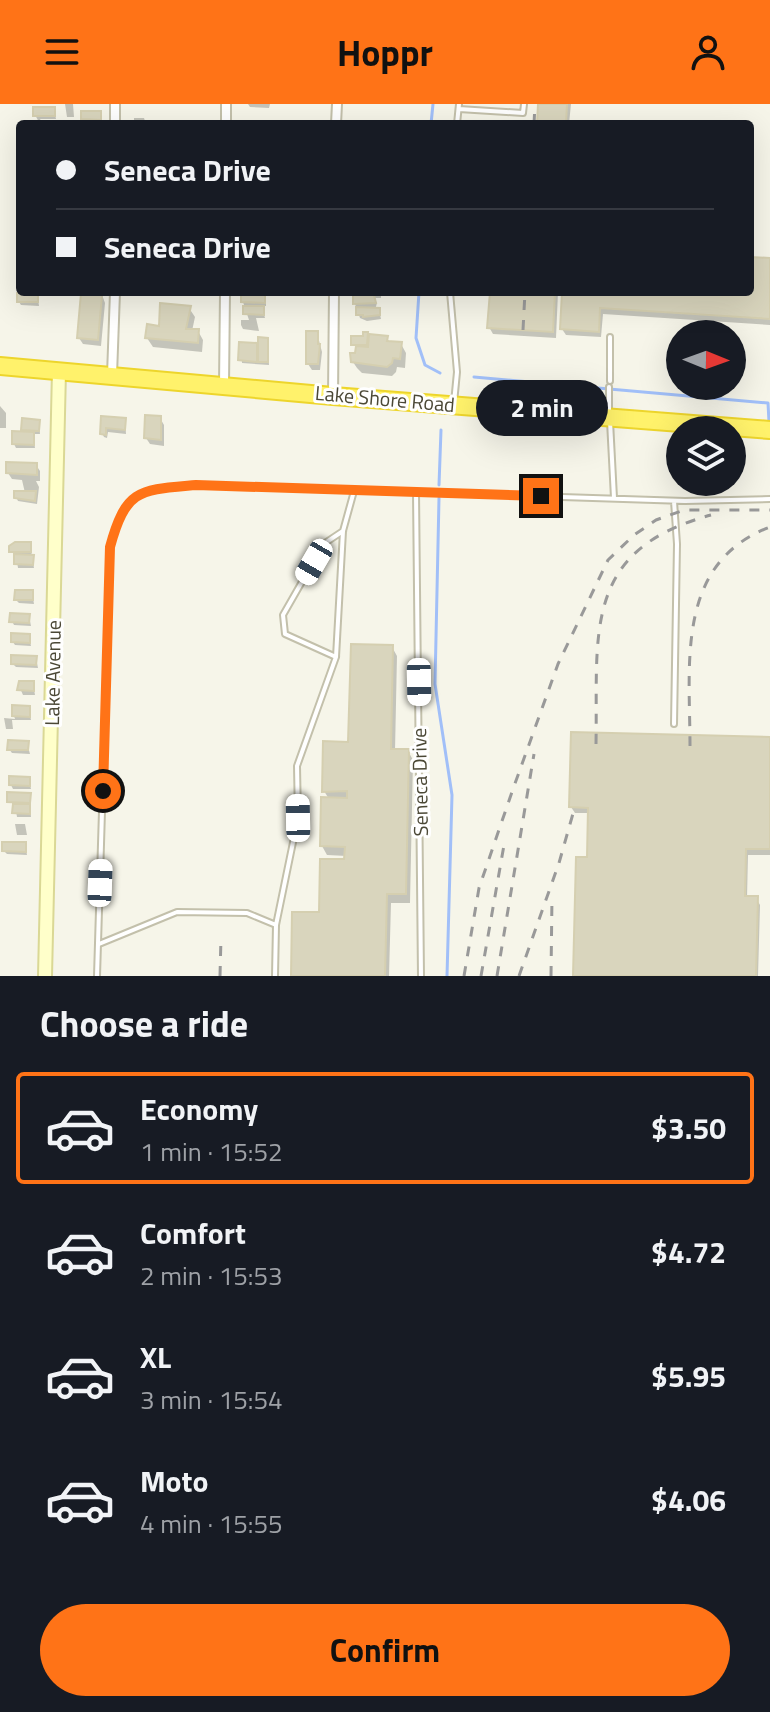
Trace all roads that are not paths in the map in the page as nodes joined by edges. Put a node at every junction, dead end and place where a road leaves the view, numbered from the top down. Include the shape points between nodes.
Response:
1 (524, 104) edge
2 (459, 106) edge
3 (115, 296) edge
4 (225, 296) edge
5 (334, 296) edge
6 (450, 296) edge
7 (610, 337) dead end
8 (0, 366) edge
9 (59, 371) junction
10 (112, 375) junction
11 (224, 385) junction
12 (333, 396) junction
13 (454, 405) junction
14 (609, 418) junction
15 (770, 430) edge
16 (354, 491) junction
17 (416, 492) junction
18 (614, 498) junction
19 (770, 499) edge
20 (674, 501) junction
21 (343, 531) junction
22 (336, 657) junction
23 (674, 724) dead end
24 (276, 925) junction
25 (98, 944) junction
26 (45, 976) edge
27 (97, 976) edge
28 (275, 976) edge
29 (421, 976) edge

1 - 2 lane via 523,113
3 - 10 street
4 - 11 street
5 - 12 street
6 - 13 lane via 457,372
7 - 14 lane
8 - 9 highway, Lake Shore Road
9 - 10 highway, Lake Shore Road
9 - 26 street, Lake Avenue
10 - 11 highway, Lake Shore Road
11 - 12 highway, Lake Shore Road
12 - 13 highway, Lake Shore Road
13 - 14 highway, Lake Shore Road
14 - 15 highway, Lake Shore Road
14 - 18 lane
16 - 17 lane
16 - 21 lane
16 - 25 lane via 196,485 148,489 127,503 110,547
17 - 18 lane
17 - 29 lane, Seneca Drive
18 - 20 lane
19 - 20 lane
20 - 23 lane
21 - 22 lane
21 - 22 lane via 325,543 283,615 285,634
22 - 24 lane via 297,766 298,818
24 - 25 lane via 247,913 177,912
24 - 28 lane
25 - 27 lane

